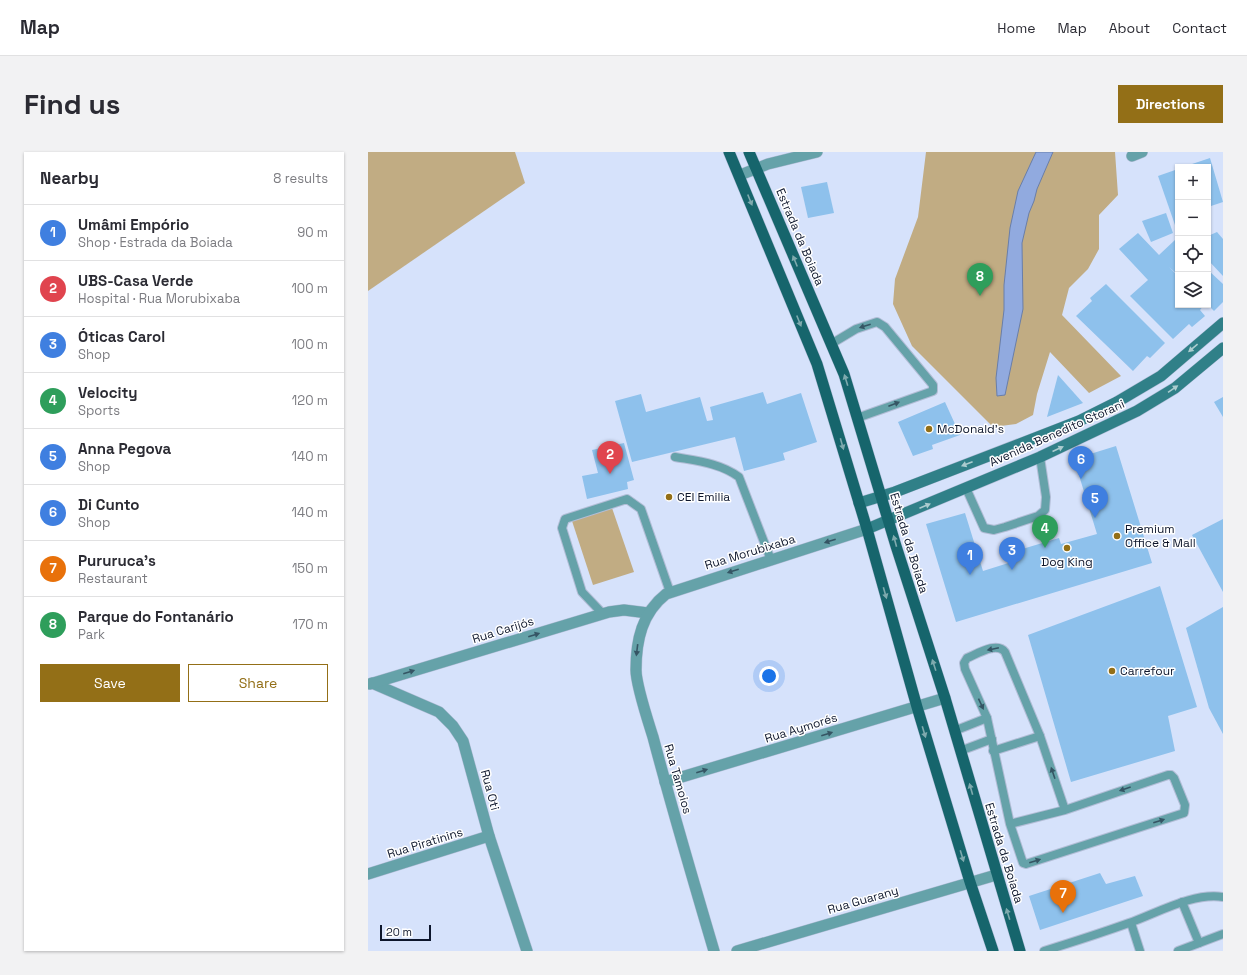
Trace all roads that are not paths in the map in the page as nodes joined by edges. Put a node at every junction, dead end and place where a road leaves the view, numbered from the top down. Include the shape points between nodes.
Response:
1 (729, 152) edge
2 (750, 152) edge
3 (817, 152) edge
4 (757, 168) junction
5 (740, 175) junction
6 (1223, 323) edge
7 (831, 344) junction
8 (1223, 348) edge
9 (857, 418) junction
10 (675, 457) dead end
11 (1040, 457) junction
12 (966, 488) junction
13 (881, 495) junction
14 (859, 503) junction
15 (889, 521) junction
16 (867, 529) junction
17 (771, 560) junction
18 (670, 592) junction
19 (648, 613) junction
20 (603, 614) junction
21 (370, 684) edge
22 (944, 698) junction
23 (917, 707) junction
24 (987, 718) junction
25 (954, 731) junction
26 (1040, 736) junction
27 (992, 739) junction
28 (960, 751) junction
29 (994, 751) junction
30 (665, 782) junction
31 (1065, 810) junction
32 (1010, 824) junction
33 (489, 836) junction
34 (368, 874) edge
35 (996, 875) junction
36 (970, 882) junction
37 (1223, 897) edge
38 (1182, 902) junction
39 (1131, 923) junction
40 (1223, 934) edge
41 (1199, 943) junction
42 (527, 951) edge
43 (714, 951) edge
44 (737, 951) edge
45 (993, 951) edge
46 (1020, 951) edge
47 (1044, 951) edge
48 (1140, 951) edge
49 (1178, 951) edge

1 - 5 main road
2 - 4 main road, Estrada da Boiada
3 - 4 street
4 - 5 street
7 -> 4 main road, Estrada da Boiada
5 -> 14 main road via 817,364
6 -> 13 main road, Avenida Benedito Storani via 1161,376 1111,405 1079,421
9 -> 7 main road, Estrada da Boiada via 844,374
9 -> 7 lane via 933,390 933,385 885,327 877,322 856,329
11 -> 8 main road, Avenida Benedito Storani via 1137,411 1175,388
9 - 13 main road, Estrada da Boiada
10 - 17 lane via 717,465 731,470 739,477
11 - 12 main road, Avenida Benedito Storani
11 - 12 lane via 1046,497 1044,510 1038,516 994,530 984,528
15 -> 12 main road, Avenida Benedito Storani
13 - 14 main road, Avenida Benedito Storani
13 - 15 main road, Estrada da Boiada
14 - 16 main road
15 - 16 main road, Avenida Benedito Storani
22 -> 15 main road, Estrada da Boiada
16 -> 17 street, Rua Morubixaba
16 -> 23 main road
17 -> 18 street, Rua Morubixaba
18 - 19 street, Rua Morubixaba via 654,603
18 - 20 lane via 641,509 627,499 615,502 566,519 562,528 582,592
19 - 20 street, Rua Carijós via 624,610
19 -> 30 street, Rua Tamoios via 639,633 636,672
21 -> 20 street, Rua Carijós
21 - 33 street, Rua Oti via 439,712 453,726 463,741
22 - 23 street, Rua Aymorés
22 - 25 main road, Estrada da Boiada
30 -> 23 street, Rua Aymorés
23 -> 36 main road
24 - 25 lane
26 -> 24 lane via 1005,652 999,647 967,658 964,663
24 - 27 lane
25 - 28 main road, Estrada da Boiada
26 - 29 lane
31 -> 26 lane
27 - 28 lane
27 - 29 lane
35 -> 28 main road, Estrada da Boiada
29 - 32 lane
30 - 43 street, Rua Tamoios
31 - 32 lane
32 -> 31 lane via 1022,861 1026,864 1184,812 1185,805 1174,778 1168,775
33 - 34 street, Rua Piratinins
33 - 42 street, Rua Oti
35 - 36 street, Rua Guarany
46 -> 35 main road, Estrada da Boiada
36 - 44 street, Rua Guarany
36 - 45 main road
37 - 38 lane via 1214,895
38 - 39 lane
38 - 41 lane
39 - 47 lane
39 - 48 lane
40 - 41 lane
41 - 49 lane

